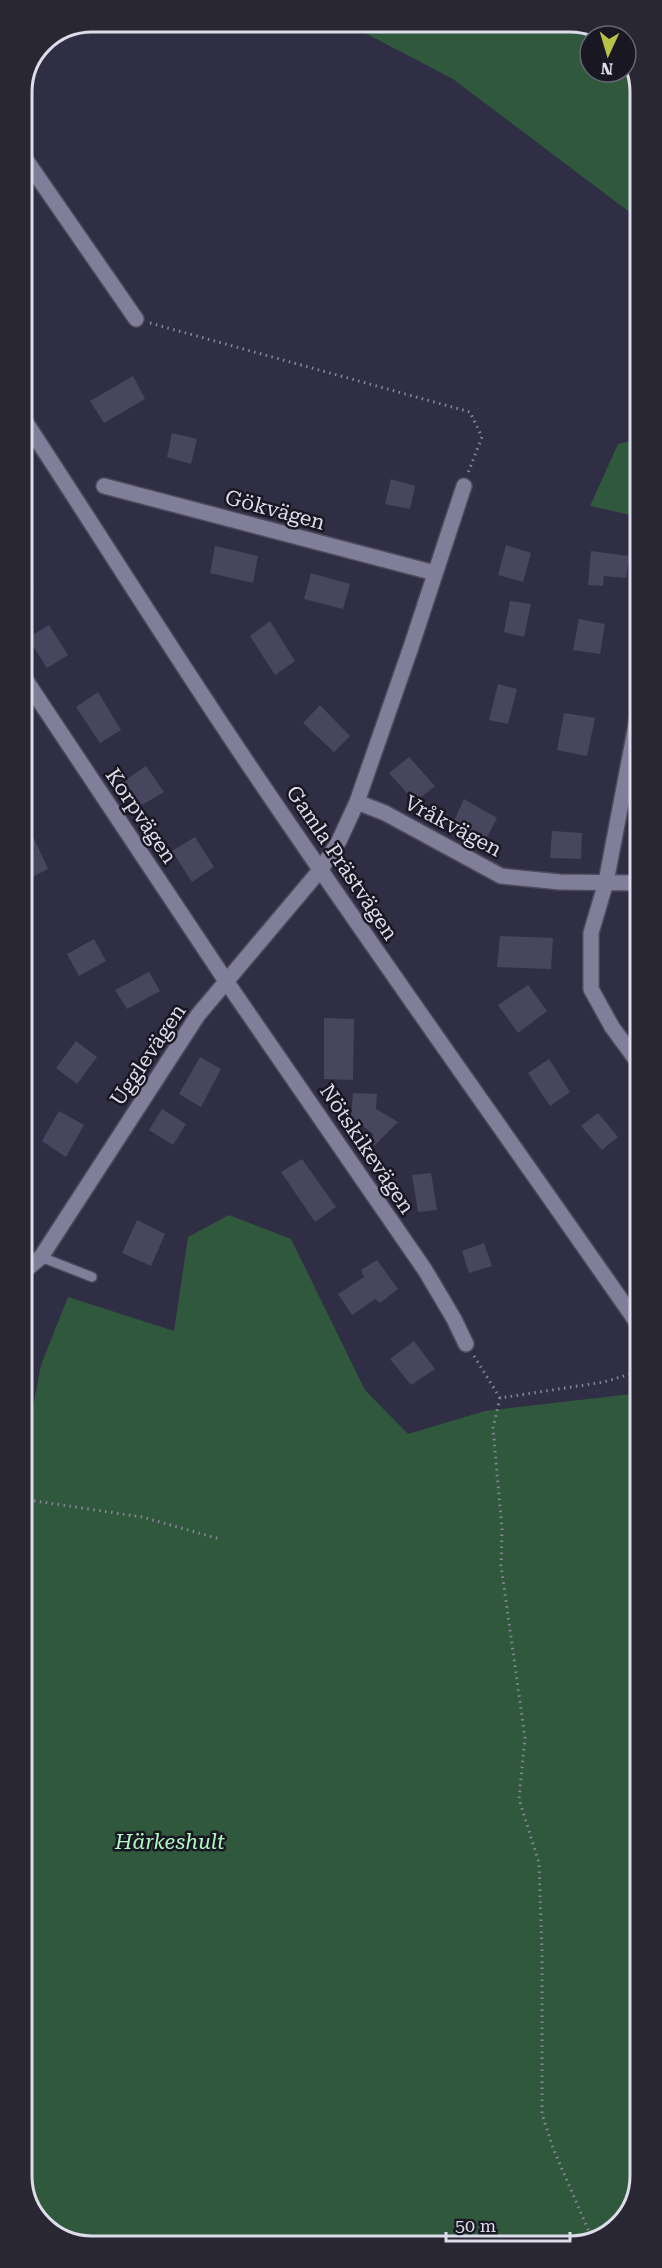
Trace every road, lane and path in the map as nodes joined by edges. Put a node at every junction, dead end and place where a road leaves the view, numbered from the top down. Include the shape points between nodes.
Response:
1 (32, 169) edge
2 (136, 319) joint
3 (32, 432) edge
4 (104, 486) dead end
5 (464, 486) joint
6 (435, 573) junction
7 (32, 690) edge
8 (630, 756) edge
9 (357, 802) junction
10 (321, 869) junction
11 (606, 882) junction
12 (630, 883) edge
13 (226, 981) junction
14 (630, 1051) edge
15 (41, 1257) junction
16 (32, 1265) edge
17 (92, 1276) dead end
18 (630, 1313) edge
19 (466, 1344) joint
20 (630, 1374) edge
21 (500, 1398) junction
22 (32, 1500) edge
23 (220, 1539) dead end
24 (590, 2233) edge

1 - 2 street
2 - 5 path via 470,412 482,436
3 - 10 street, Gamla Prästvägen
4 - 6 street, Gökvägen
5 - 6 street
6 - 9 street
7 - 13 street, Korpvägen
8 - 11 street
9 - 10 street
9 - 11 street, Vråkvägen via 385,813 501,876
10 - 13 street, Ugglevägen
10 - 18 street, Gamla Prästvägen
11 - 12 street, Vråkvägen
11 - 14 street via 591,933 591,989
13 - 15 street, Ugglevägen via 198,1015
13 - 19 street, Nötskikevägen via 425,1270
15 - 16 street, Ugglevägen
15 - 17 lane
19 - 21 path
20 - 21 path via 604,1382
21 - 24 path via 492,1428 502,1529 501,1565 525,1737 519,1799 539,1863 542,2114
22 - 23 path via 142,1517

